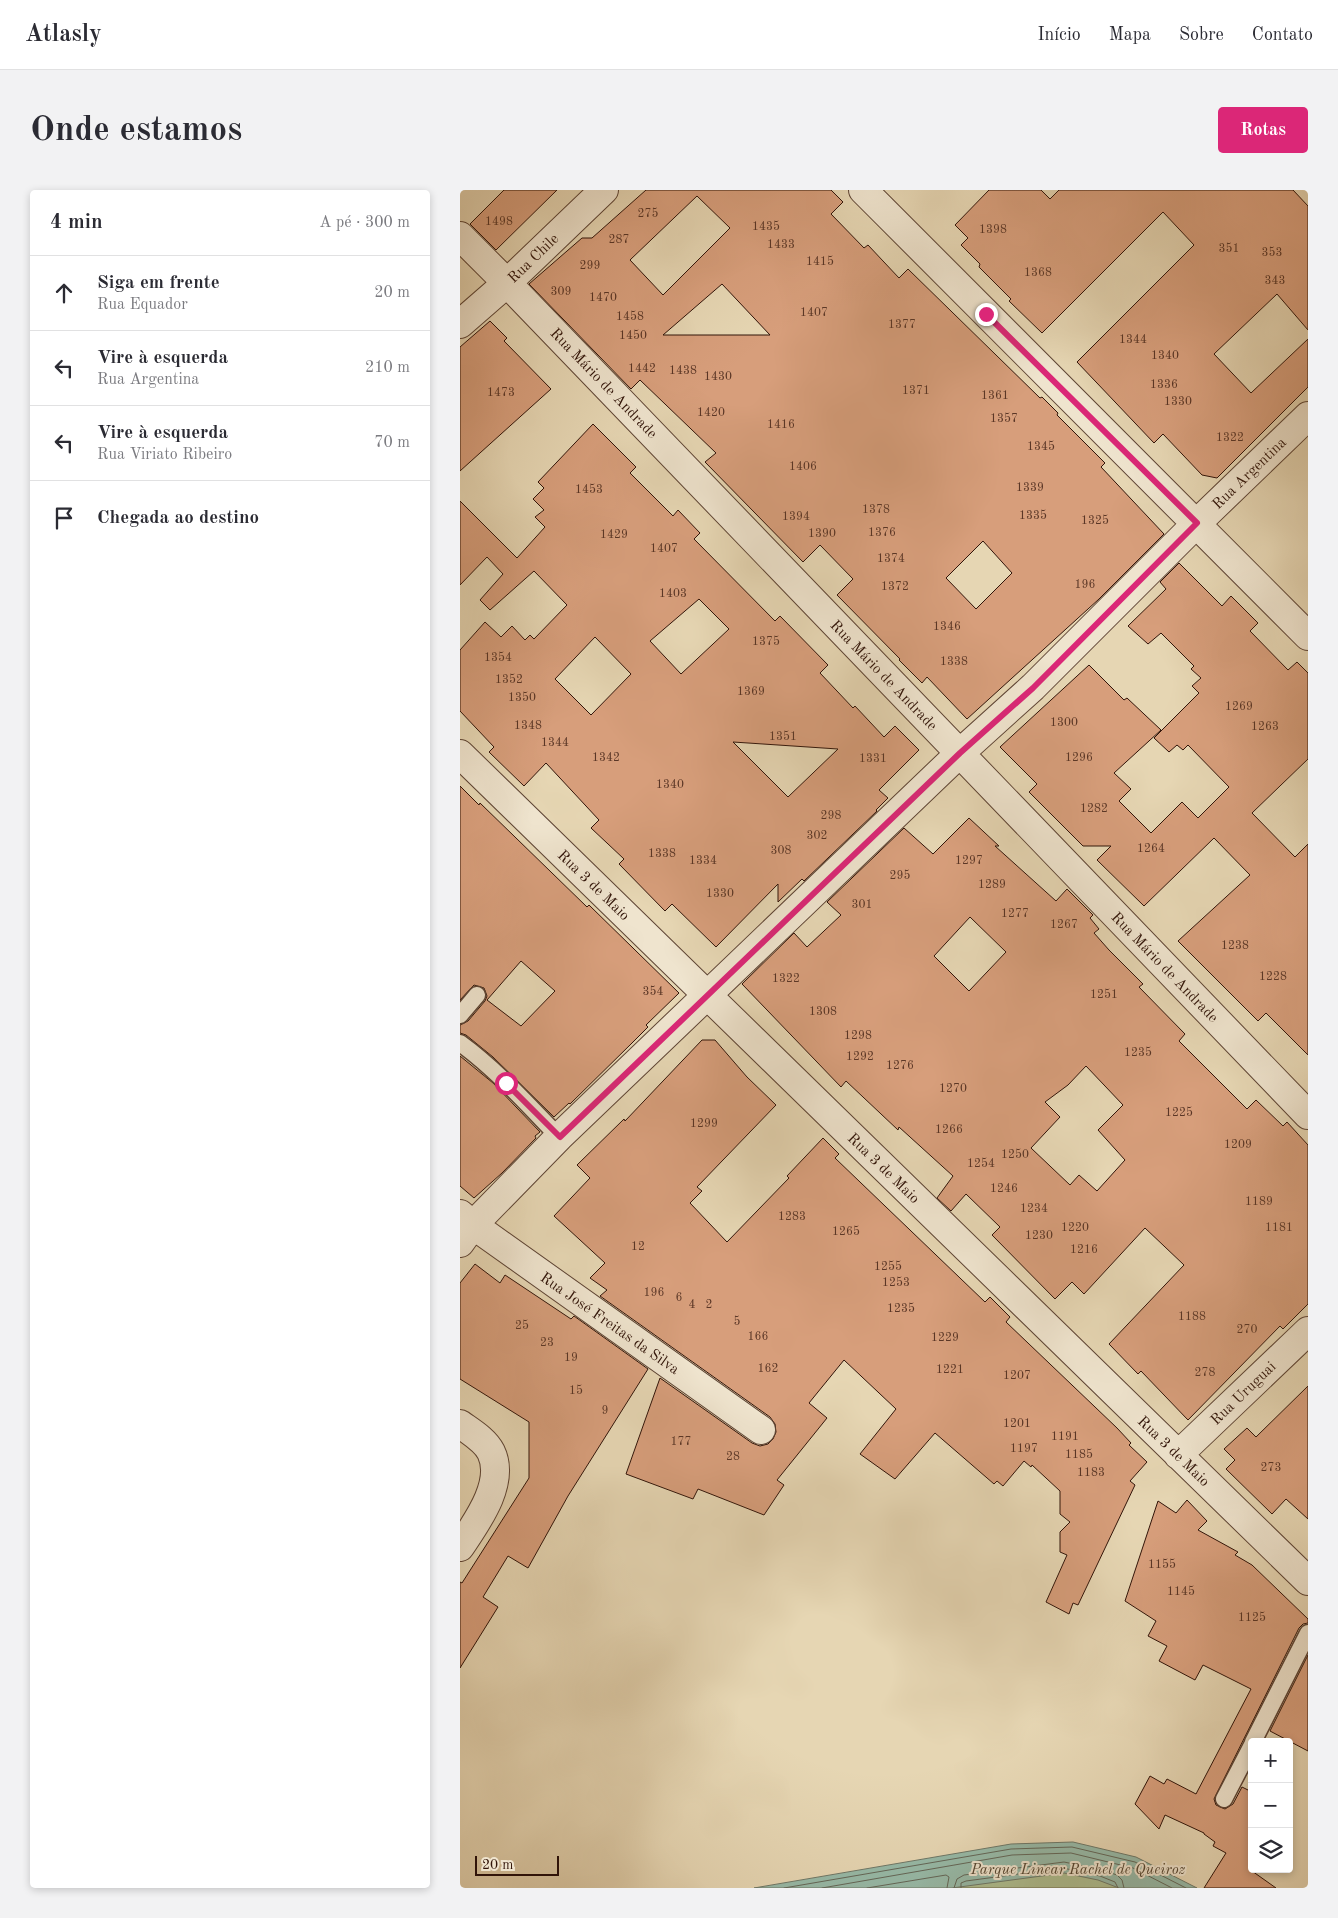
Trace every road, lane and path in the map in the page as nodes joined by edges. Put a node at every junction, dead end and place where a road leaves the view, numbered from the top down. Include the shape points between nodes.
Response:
1 (604, 190) edge
2 (862, 190) edge
3 (460, 236) edge
4 (507, 283) junction
5 (460, 324) edge
6 (1308, 416) edge
7 (1197, 523) junction
8 (1308, 636) edge
9 (960, 753) junction
10 (460, 754) edge
11 (707, 994) junction
12 (478, 995) dead end
13 (460, 1015) edge
14 (460, 1043) edge
15 (1308, 1116) edge
16 (560, 1137) junction
17 (464, 1227) edge
18 (1308, 1331) edge
19 (761, 1430) dead end
20 (470, 1431) edge
21 (1178, 1455) junction
22 (460, 1547) edge
23 (1308, 1582) edge
24 (1308, 1633) edge
25 (1255, 1738) edge
26 (1248, 1751) edge
27 (1224, 1799) dead end

1 - 4 street, Rua Chile
2 - 7 street
3 - 4 street, Rua Mário de Andrade
4 - 5 street, Rua Chile
4 - 9 street, Rua Mário de Andrade
6 - 7 street, Rua Argentina
7 - 8 street
7 - 9 street, Rua Argentina via 1033,688
9 - 11 street, Rua Argentina
9 - 15 street, Rua Mário de Andrade
10 - 11 street, Rua 3 de Maio
11 - 16 street, Rua Argentina
11 - 21 street, Rua 3 de Maio
12 - 13 lane
14 - 16 lane
16 - 17 street, Rua Argentina
17 - 19 street, Rua José Freitas da Silva
18 - 21 street, Rua Uruguai
20 - 22 street via 491,1452 495,1468 490,1496
21 - 23 street, Rua 3 de Maio
24 - 25 lane
26 - 27 lane

